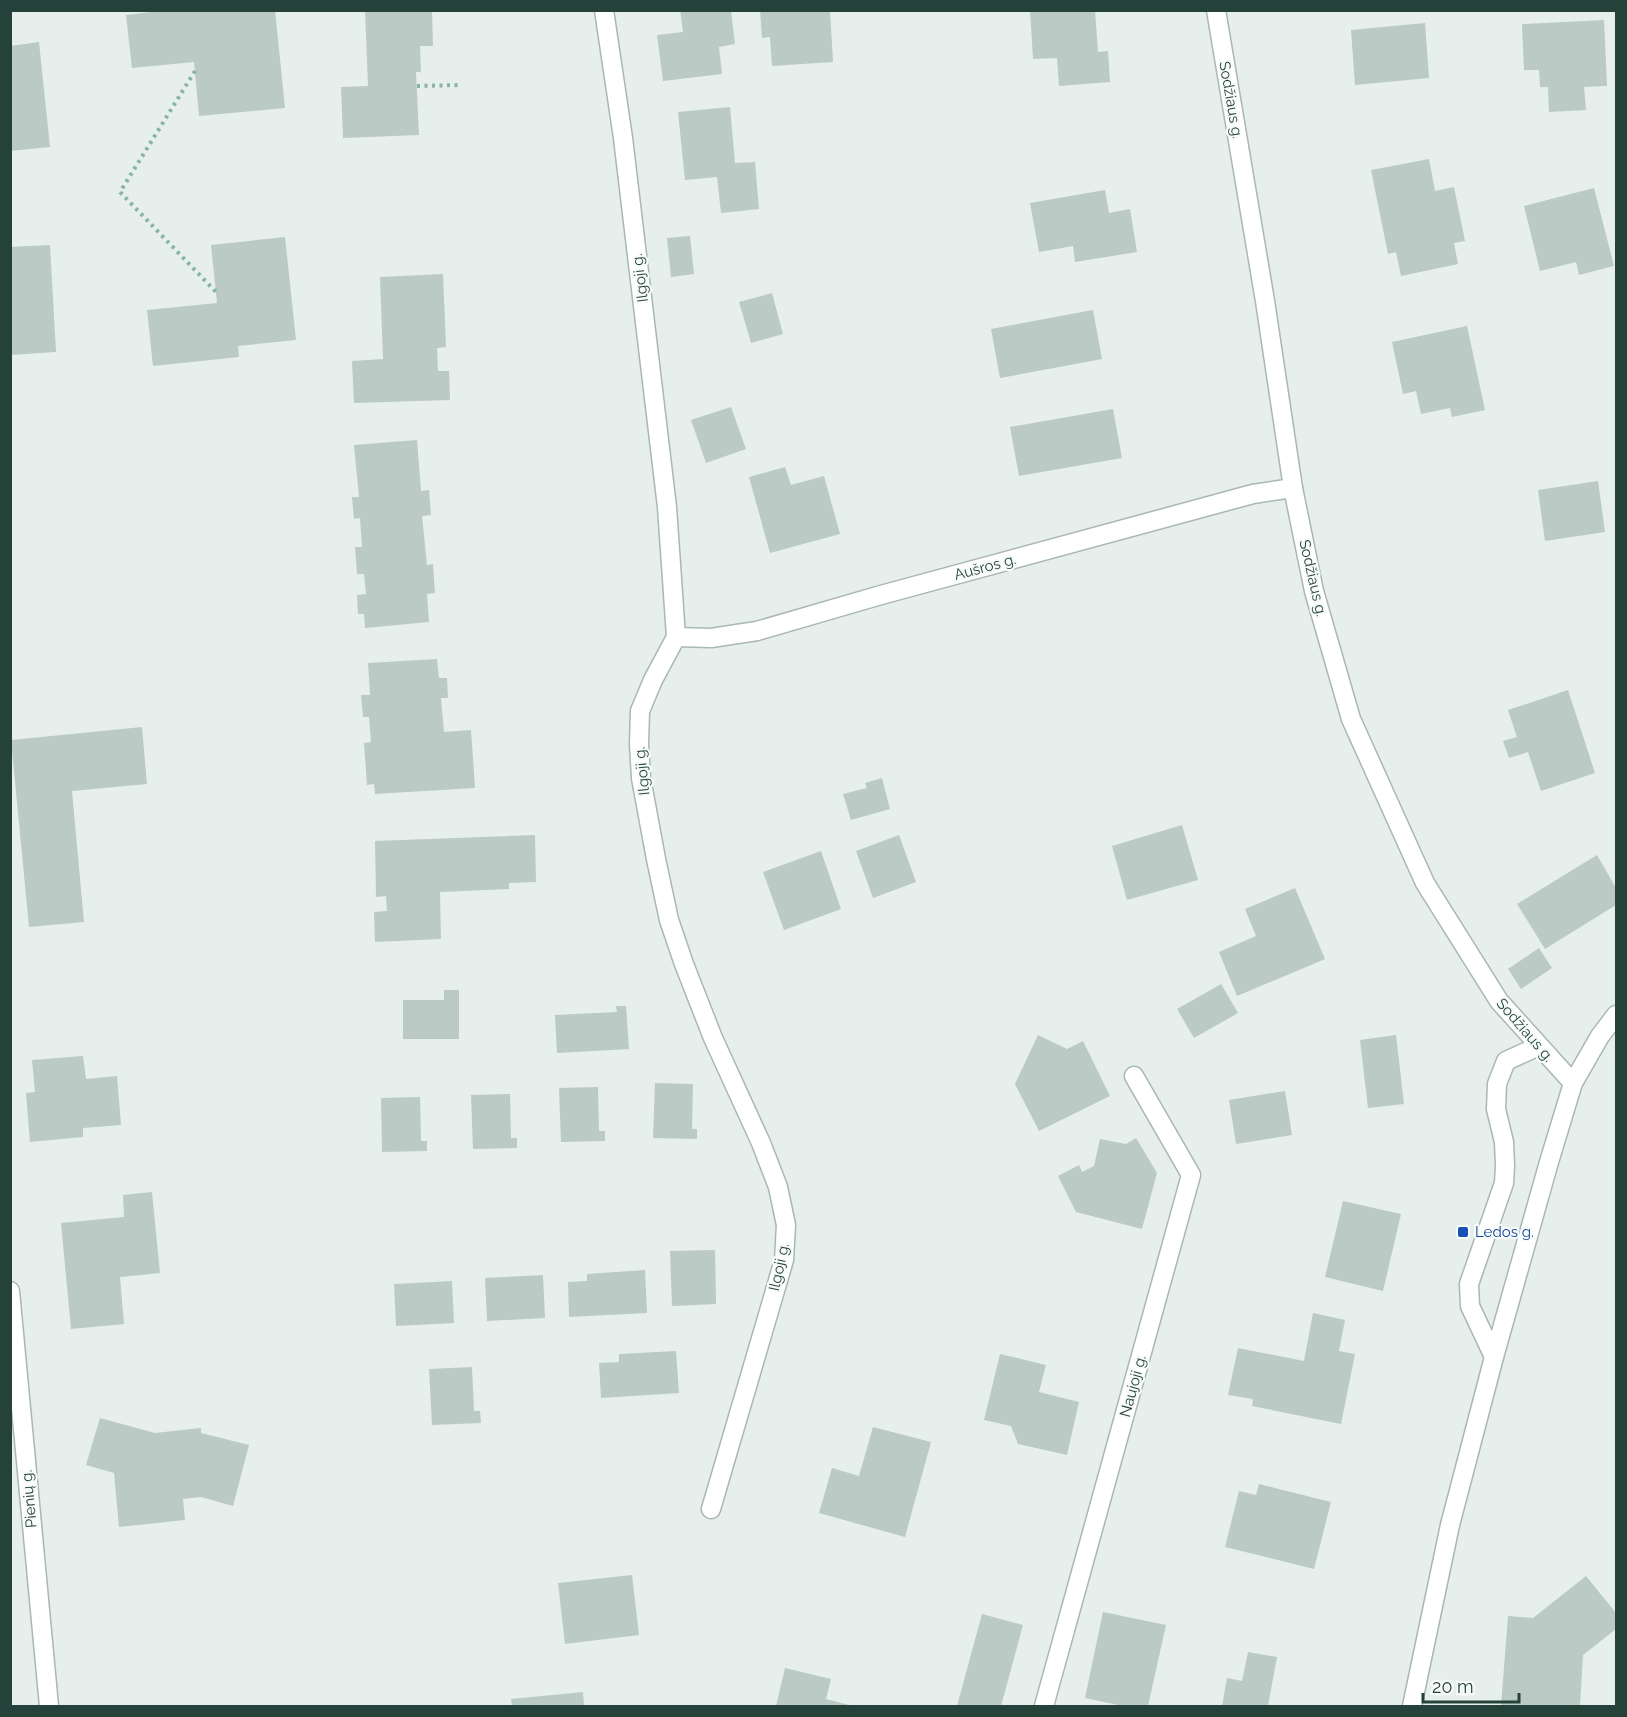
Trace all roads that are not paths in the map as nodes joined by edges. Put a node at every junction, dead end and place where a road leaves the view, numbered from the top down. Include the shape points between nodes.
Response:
1 (604, 10) edge
2 (1216, 10) edge
3 (1293, 488) junction
4 (676, 637) junction
5 (1617, 1015) edge
6 (1609, 1041) edge
7 (1539, 1046) junction
8 (1134, 1076) dead end
9 (1574, 1083) junction
10 (10, 1291) edge
11 (1494, 1357) junction
12 (711, 1509) dead end
13 (49, 1707) edge
14 (1044, 1707) edge
15 (1412, 1707) edge

1 - 4 street, Ilgoji g. via 667,507
2 - 3 street, Sodžiaus g.
3 - 4 street, Aušros g. via 1253,494 757,631 711,638
3 - 7 street, Sodžiaus g. via 1314,591 1351,719 1425,883 1498,1001
4 - 12 street, Ilgoji g. via 640,711 641,778 656,859 669,920 684,964 778,1186 786,1225 784,1260
5 - 6 street
6 - 9 street
7 - 9 street, Sodžiaus g.
7 - 11 street via 1506,1061 1497,1084 1504,1183 1469,1284 1470,1306
8 - 14 street, Naujoji g. via 1191,1175
9 - 11 street
10 - 13 street, Pienių g.
11 - 15 street via 1450,1525

